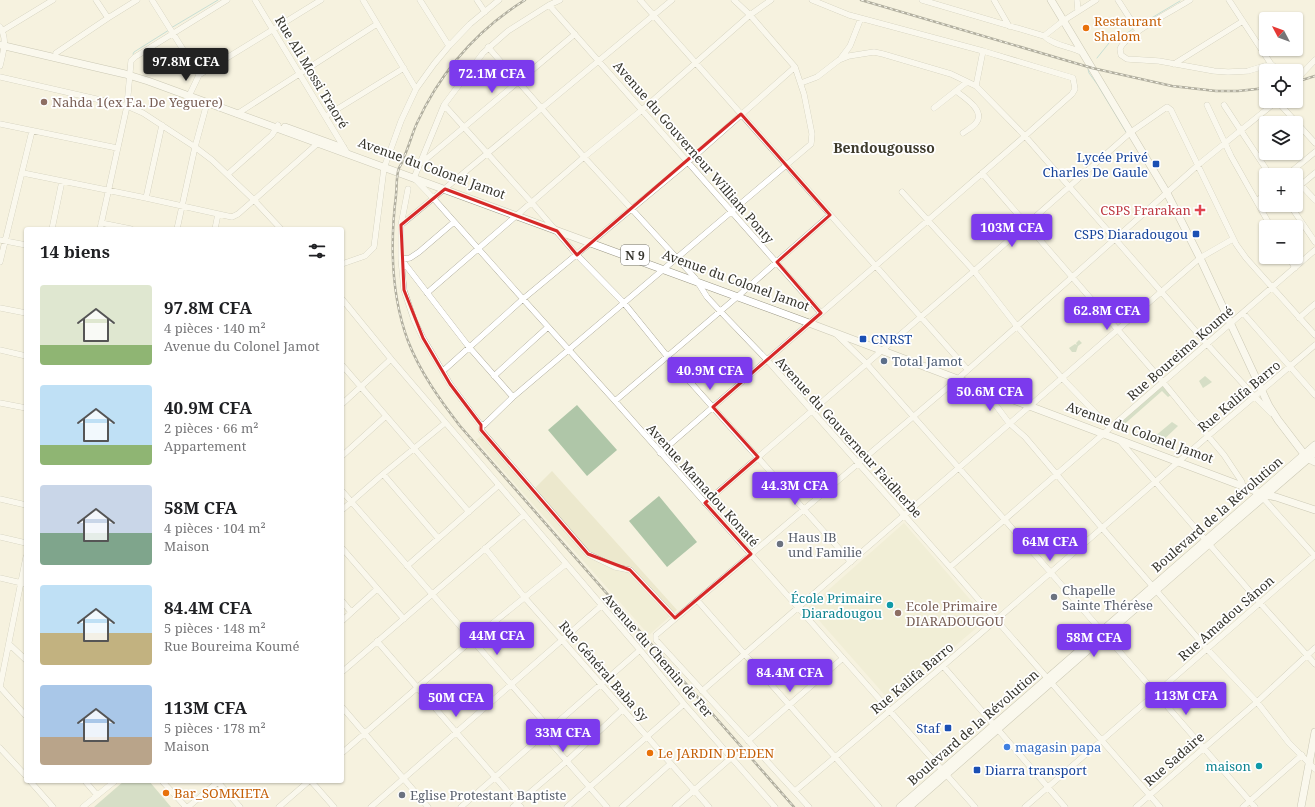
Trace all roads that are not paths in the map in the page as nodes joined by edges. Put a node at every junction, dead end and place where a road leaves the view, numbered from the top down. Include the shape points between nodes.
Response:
1 (53, 0) edge
2 (96, 0) edge
3 (137, 0) edge
4 (152, 0) edge
5 (227, 0) edge
6 (256, 0) edge
7 (321, 0) edge
8 (363, 0) edge
9 (420, 0) edge
10 (477, 0) edge
11 (499, 0) edge
12 (560, 0) edge
13 (640, 0) edge
14 (672, 0) edge
15 (734, 0) edge
16 (771, 0) edge
17 (812, 0) edge
18 (922, 0) edge
19 (994, 0) edge
20 (1050, 0) edge
21 (1055, 0) edge
22 (1077, 0) edge
23 (1096, 0) edge
24 (1118, 0) edge
25 (1190, 0) edge
26 (1229, 0) edge
27 (42, 3) edge
28 (549, 5) junction
29 (1078, 11) junction
30 (485, 12) junction
31 (750, 15) junction
32 (654, 16) junction
33 (108, 18) junction
34 (861, 18) junction
35 (1065, 20) junction
36 (1243, 22) junction
37 (377, 24) junction
38 (1009, 26) junction
39 (1, 29) edge
40 (274, 29) junction
41 (1138, 31) junction
42 (173, 33) junction
43 (575, 34) junction
44 (1044, 36) junction
45 (2, 44) edge
46 (449, 46) junction
47 (488, 47) junction
48 (983, 51) junction
49 (56, 53) junction
50 (1083, 54) junction
51 (840, 60) junction
52 (1315, 60) edge
53 (599, 61) junction
54 (695, 63) junction
55 (1174, 64) junction
56 (1271, 64) edge
57 (0, 66) edge
58 (795, 67) junction
59 (404, 68) junction
60 (1259, 68) edge
61 (130, 73) junction
62 (301, 73) junction
63 (1303, 73) edge
64 (199, 75) junction
65 (0, 78) edge
66 (519, 82) junction
67 (967, 82) junction
68 (801, 84) junction
69 (976, 86) junction
70 (416, 89) junction
71 (956, 91) junction
72 (190, 94) junction
73 (207, 103) junction
74 (444, 105) junction
75 (1207, 105) dead end
76 (1224, 105) dead end
77 (126, 106) junction
78 (543, 108) junction
79 (934, 108) dead end
80 (1268, 108) edge
81 (1283, 108) edge
82 (642, 110) junction
83 (239, 112) junction
84 (741, 114) junction
85 (326, 116) junction
86 (0, 124) edge
87 (162, 125) junction
88 (277, 127) junction
89 (465, 128) junction
90 (1241, 130) junction
91 (32, 131) junction
92 (1132, 131) junction
93 (963, 133) dead end
94 (1025, 136) junction
95 (1225, 143) junction
96 (1315, 143) edge
97 (316, 144) junction
98 (195, 147) junction
99 (117, 148) junction
100 (347, 152) junction
101 (1315, 152) edge
102 (488, 154) junction
103 (584, 157) junction
104 (688, 162) junction
105 (786, 165) junction
106 (1198, 165) junction
107 (384, 166) junction
108 (418, 166) junction
109 (1265, 168) edge
110 (1296, 168) edge
111 (23, 173) junction
112 (982, 173) junction
113 (1315, 173) edge
114 (228, 174) junction
115 (414, 176) junction
116 (62, 181) junction
117 (1303, 183) edge
118 (1070, 186) junction
119 (1303, 187) edge
120 (447, 188) junction
121 (408, 189) dead end
122 (108, 190) junction
123 (1168, 191) junction
124 (902, 192) dead end
125 (146, 198) junction
126 (434, 199) junction
127 (254, 200) junction
128 (1315, 200) edge
129 (1257, 201) joint
130 (532, 203) junction
131 (182, 206) junction
132 (632, 208) junction
133 (732, 212) junction
134 (1295, 212) edge
135 (218, 214) junction
136 (519, 214) junction
137 (830, 215) junction
138 (1268, 220) edge
139 (927, 221) junction
140 (101, 222) junction
141 (454, 222) junction
142 (1026, 224) junction
143 (401, 225) junction
144 (52, 227) edge
145 (100, 227) edge
146 (122, 227) edge
147 (177, 227) edge
148 (215, 227) edge
149 (279, 227) edge
150 (554, 228) junction
151 (1115, 239) junction
152 (1233, 239) junction
153 (2, 240) edge
154 (592, 242) junction
155 (1315, 242) edge
156 (24, 246) edge
157 (478, 249) junction
158 (1315, 250) edge
159 (577, 255) junction
160 (1202, 257) junction
161 (677, 258) junction
162 (401, 260) junction
163 (0, 262) edge
164 (776, 262) junction
165 (344, 264) edge
166 (1293, 264) edge
167 (875, 266) junction
168 (1295, 268) junction
169 (665, 269) junction
170 (974, 271) junction
171 (1072, 277) junction
172 (696, 280) junction
173 (1272, 288) junction
174 (1161, 292) junction
175 (427, 293) junction
176 (739, 296) junction
177 (523, 299) junction
178 (344, 301) edge
179 (624, 304) junction
180 (1315, 304) edge
181 (0, 308) edge
182 (720, 311) junction
183 (24, 313) edge
184 (821, 313) junction
185 (1243, 314) junction
186 (920, 317) junction
187 (1299, 318) junction
188 (811, 322) junction
189 (1233, 322) junction
190 (1016, 325) junction
191 (548, 327) junction
192 (1118, 330) junction
193 (835, 333) junction
194 (1315, 335) edge
195 (1207, 344) junction
196 (1315, 345) edge
197 (469, 347) junction
198 (882, 349) junction
199 (0, 350) edge
200 (568, 350) junction
201 (24, 356) edge
202 (667, 356) junction
203 (391, 359) junction
204 (767, 360) junction
205 (866, 364) junction
206 (344, 367) edge
207 (1290, 367) junction
208 (442, 370) junction
209 (967, 370) junction
210 (494, 376) junction
211 (958, 378) junction
212 (1062, 378) junction
213 (1163, 382) junction
214 (361, 387) junction
215 (982, 387) junction
216 (1264, 390) junction
217 (1315, 395) edge
218 (513, 397) junction
219 (1255, 397) junction
220 (615, 401) junction
221 (344, 402) edge
222 (0, 403) edge
223 (1031, 406) junction
224 (713, 407) junction
225 (24, 408) edge
226 (811, 411) junction
227 (386, 416) junction
228 (913, 417) junction
229 (1278, 420) junction
230 (445, 422) junction
231 (1010, 423) junction
232 (482, 425) junction
233 (1106, 431) junction
234 (1208, 436) junction
235 (1118, 438) junction
236 (1315, 445) edge
237 (414, 447) junction
238 (660, 453) junction
239 (344, 454) edge
240 (1310, 455) edge
241 (758, 457) junction
242 (1180, 461) junction
243 (858, 463) junction
244 (958, 468) junction
245 (383, 474) junction
246 (1057, 474) junction
247 (1155, 482) junction
248 (1242, 484) junction
249 (498, 486) junction
250 (344, 493) edge
251 (1266, 494) junction
252 (0, 500) edge
253 (351, 502) junction
254 (705, 503) junction
255 (24, 505) edge
256 (344, 508) edge
257 (804, 509) junction
258 (1315, 510) edge
259 (469, 512) junction
260 (524, 515) junction
261 (904, 516) junction
262 (1004, 519) junction
263 (1102, 528) junction
264 (0, 537) edge
265 (438, 538) junction
266 (1207, 542) junction
267 (24, 543) edge
268 (485, 548) junction
269 (344, 550) edge
270 (751, 554) junction
271 (1315, 556) edge
272 (851, 562) junction
273 (566, 564) junction
274 (406, 566) junction
275 (950, 567) junction
276 (1050, 573) junction
277 (0, 578) edge
278 (23, 583) edge
279 (1155, 588) junction
280 (378, 589) junction
281 (432, 594) junction
282 (525, 598) junction
283 (697, 600) junction
284 (344, 603) edge
285 (1260, 604) junction
286 (601, 606) junction
287 (798, 608) junction
288 (352, 612) junction
289 (675, 618) junction
290 (344, 619) edge
291 (404, 619) junction
292 (996, 620) junction
293 (1103, 634) junction
294 (472, 640) junction
295 (562, 640) junction
296 (377, 641) junction
297 (9, 644) junction
298 (1315, 648) edge
299 (1207, 649) junction
300 (640, 650) junction
301 (745, 654) junction
302 (1307, 655) junction
303 (24, 658) edge
304 (843, 658) junction
305 (1315, 664) edge
306 (2, 666) edge
307 (944, 666) junction
308 (344, 670) edge
309 (1049, 681) junction
310 (601, 684) junction
311 (511, 685) junction
312 (0, 687) edge
313 (417, 687) junction
314 (702, 691) junction
315 (1155, 694) junction
316 (1257, 702) junction
317 (684, 704) junction
318 (790, 705) junction
319 (344, 709) edge
320 (623, 709) junction
321 (890, 710) junction
322 (24, 714) edge
323 (996, 727) junction
324 (550, 729) junction
325 (456, 732) junction
326 (1315, 732) edge
327 (364, 733) junction
328 (544, 735) junction
329 (647, 736) junction
330 (1102, 740) junction
331 (748, 741) junction
332 (0, 748) edge
333 (1203, 748) junction
334 (344, 751) edge
335 (1302, 755) junction
336 (732, 757) junction
337 (835, 757) junction
338 (567, 761) junction
339 (670, 764) junction
340 (1313, 765) edge
341 (944, 772) junction
342 (24, 774) edge
343 (495, 777) junction
344 (403, 778) junction
345 (32, 783) edge
346 (87, 783) edge
347 (112, 783) edge
348 (164, 783) edge
349 (218, 783) edge
350 (220, 783) edge
351 (308, 783) edge
352 (312, 783) edge
353 (590, 787) junction
354 (1048, 787) junction
355 (694, 790) junction
356 (795, 791) junction
357 (97, 795) junction
358 (1149, 795) junction
359 (1249, 801) junction
360 (517, 806) edge
361 (53, 807) edge
362 (83, 807) edge
363 (187, 807) edge
364 (240, 807) edge
365 (279, 807) edge
366 (334, 807) edge
367 (371, 807) edge
368 (428, 807) edge
369 (461, 807) edge
370 (567, 807) edge
371 (607, 807) edge
372 (622, 807) edge
373 (675, 807) edge
374 (709, 807) edge
375 (776, 807) edge
376 (809, 807) edge
377 (879, 807) edge
378 (900, 807) edge
379 (909, 807) edge
380 (975, 807) edge
381 (1025, 807) edge
382 (1065, 807) edge
383 (1136, 807) edge
384 (1160, 807) edge
385 (1242, 807) edge
386 (1255, 807) edge
387 (1301, 807) edge
388 (1306, 807) edge

1 - 27 street
2 - 33 street
3 - 33 street
4 - 42 street
5 - 42 street
6 - 40 street, Rue Ali Mossi Traoré
7 - 40 street
8 - 37 street
9 - 46 street
10 - 30 street
11 - 30 street
12 - 28 street
13 - 32 street
14 - 32 street
15 - 31 street
16 - 31 street
17 - 34 street via 836,11
18 - 38 street
19 - 38 street
20 - 35 main road
21 - 35 main road
22 - 29 street
23 - 29 street
24 - 41 street
25 - 41 street
26 - 36 street
27 - 39 street
28 - 43 street, Avenue du Gouverneur William Ponty
28 - 47 street
29 - 35 street
30 - 46 street
31 - 54 street
31 - 58 street
32 - 53 street
32 - 54 street
33 - 49 street
34 - 48 street
34 - 51 street via 850,46
35 - 44 street
35 - 50 main road
35 - 92 main road
36 - 55 street
36 - 56 street
37 - 59 street
37 - 62 street
38 - 44 street
39 - 45 street
40 - 62 street, Rue Ali Mossi Traoré
40 - 64 street
41 - 55 street via 1121,46 1120,52 1124,57
42 - 61 street via 135,57 131,61
42 - 64 street
43 - 53 street, Avenue du Gouverneur William Ponty
43 - 66 street
44 - 50 street via 1050,42 1076,49
45 - 49 main road, Avenue du Colonel Jamot / N 9
45 - 57 street
45 - 61 main road, Avenue du Colonel Jamot / N 9
46 - 70 street
47 - 66 street, Avenue du Gouverneur Faidherbe
47 - 74 street
48 - 69 street
48 - 94 street via 1073,78 1075,88 1072,94
49 - 61 main road, Avenue du Colonel Jamot / N 9
50 - 92 main road
51 - 67 street via 874,52 951,74
51 - 68 street via 817,77
52 - 63 street
53 - 78 street
53 - 82 street, Avenue du Gouverneur William Ponty
54 - 82 street
54 - 84 street
55 - 60 street via 1214,72 1248,71
58 - 68 street
58 - 84 street
59 - 70 street
59 - 85 street
61 - 72 main road, Avenue du Colonel Jamot / N 9
61 - 77 street
62 - 83 street
62 - 85 street, Rue Ali Mossi Traoré
64 - 72 street
65 - 77 street
66 - 78 street, Avenue du Gouverneur Faidherbe
66 - 89 street
67 - 69 street
67 - 71 street
68 - 105 street via 812,140 811,144
69 - 94 street
70 - 107 street
71 - 79 street
71 - 93 street via 978,113 976,123
72 - 73 main road, Avenue du Colonel Jamot / N 9
72 - 83 main road, Avenue du Colonel Jamot / N 9
73 - 83 main road, Avenue du Colonel Jamot / N 9
73 - 98 street
74 - 89 street
74 - 108 street
75 - 95 street
76 - 90 street
77 - 87 street
77 - 99 street
78 - 102 street
78 - 103 street, Avenue du Gouverneur Faidherbe
80 - 90 street
81 - 96 street
82 - 103 street
82 - 104 street, Avenue du Gouverneur William Ponty
83 - 88 main road, Avenue du Colonel Jamot / N 9
84 - 104 street
84 - 105 street
85 - 100 street, Rue Ali Mossi Traoré
86 - 91 street
87 - 98 street
87 - 125 street
88 - 97 main road, Avenue du Colonel Jamot / N 9
88 - 100 main road, Avenue du Colonel Jamot / N 9
88 - 114 street
89 - 102 street
89 - 108 street
90 - 95 street
90 - 109 street
91 - 99 street
91 - 111 street
92 - 106 street via 1167,107 1171,110
92 - 118 street
92 - 123 main road
94 - 112 street
94 - 118 street
95 - 106 street
95 - 129 street
97 - 100 main road, Avenue du Colonel Jamot / N 9
97 - 127 street
98 - 114 street
98 - 131 street
99 - 122 street
100 - 107 main road, Avenue du Colonel Jamot / N 9
101 - 110 street
102 - 120 street
102 - 130 street
103 - 130 street
103 - 132 street, Avenue du Gouverneur Faidherbe
104 - 132 street
104 - 133 street, Avenue du Gouverneur William Ponty
105 - 133 street
105 - 137 street
106 - 123 street
106 - 152 street
107 - 115 main road, Avenue du Colonel Jamot / N 9
107 - 165 street via 374,247 359,260
108 - 115 street
111 - 116 street
111 - 153 street
112 - 139 street
112 - 142 street
113 - 117 street
114 - 127 street
115 - 120 main road, Avenue du Colonel Jamot / N 9
115 - 126 street, Avenue Mamadou Konaté
116 - 122 street
116 - 144 street
118 - 142 street
118 - 151 street
119 - 128 street
120 - 126 street
120 - 136 main road, Avenue du Colonel Jamot / N 9
121 - 143 street
122 - 125 street
122 - 140 street
123 - 151 street
123 - 160 main road
124 - 139 street
125 - 131 street
126 - 141 street, Avenue Mamadou Konaté
126 - 143 street
127 - 135 street via 232,217
127 - 149 street
129 - 138 street
130 - 136 street
130 - 150 street
131 - 135 street
131 - 147 street
132 - 154 street
132 - 161 street, Avenue du Gouverneur Faidherbe
133 - 161 street
133 - 164 street, Avenue du Gouverneur William Ponty
134 - 155 street
135 - 148 street
136 - 150 main road, Avenue du Colonel Jamot / N 9
136 - 157 street
137 - 164 street
137 - 167 street
139 - 167 street
139 - 170 street
140 - 145 street
140 - 146 street
141 - 157 street, Avenue Mamadou Konaté
141 - 162 street via 419,252
142 - 170 street
142 - 171 street
143 - 162 street
150 - 154 main road, Avenue du Colonel Jamot / N 9
150 - 159 street
151 - 171 street
151 - 174 street
152 - 160 street
152 - 173 street
153 - 156 street
153 - 163 street
154 - 159 street
154 - 169 main road, Avenue du Colonel Jamot / N 9
157 - 175 street
157 - 177 street, Avenue Mamadou Konaté
158 - 168 street, Rue Boureima Koumé
159 - 177 street
159 - 179 street
160 - 174 street
160 - 189 main road
161 - 169 street
161 - 172 street, Avenue du Gouverneur Faidherbe
162 - 175 street
162 - 208 street via 404,290 414,320
164 - 176 street
164 - 184 street, Avenue du Gouverneur William Ponty
166 - 168 street
167 - 184 street
167 - 186 street
168 - 173 street, Rue Boureima Koumé
169 - 172 main road, Avenue du Colonel Jamot / N 9
169 - 179 street
170 - 186 street
170 - 190 street
171 - 190 street
171 - 192 street
172 - 176 main road, Avenue du Colonel Jamot / N 9
172 - 182 street, Avenue du Gouverneur Faidherbe
173 - 185 street, Rue Boureima Koumé
173 - 187 street
174 - 192 street
174 - 195 street
175 - 197 street
176 - 182 street
176 - 188 main road, Avenue du Colonel Jamot / N 9
177 - 191 street, Avenue Mamadou Konaté
177 - 197 street
178 - 203 street, Avenue du Chemin de Fer
179 - 200 street
179 - 202 street
180 - 187 street
181 - 183 street
182 - 202 street
182 - 204 street, Avenue du Gouverneur Faidherbe
184 - 188 street
185 - 189 street, Rue Boureima Koumé
185 - 207 street
186 - 198 street
186 - 209 street
187 - 194 street
188 - 193 main road, Avenue du Colonel Jamot / N 9
188 - 198 main road, Avenue du Colonel Jamot / N 9
188 - 204 street
189 - 195 street, Rue Boureima Koumé
189 - 216 main road
190 - 209 street
190 - 212 street
191 - 200 street, Avenue Mamadou Konaté
191 - 210 street
192 - 212 street
192 - 213 street
193 - 198 main road, Avenue du Colonel Jamot / N 9
193 - 205 street
195 - 213 street, Rue Boureima Koumé
195 - 219 street
196 - 207 street, Rue Kalifa Barro
197 - 208 street
197 - 210 street
198 - 205 street
198 - 211 main road, Avenue du Colonel Jamot / N 9
199 - 201 street
200 - 218 street
200 - 220 street, Avenue Mamadou Konaté
202 - 220 street
202 - 224 street
203 - 214 street
203 - 230 street, Avenue du Chemin de Fer
204 - 224 street
204 - 226 street, Avenue du Gouverneur Faidherbe
205 - 226 street
205 - 228 street
206 - 214 street
207 - 216 street, Rue Kalifa Barro
207 - 217 street
208 - 232 street
209 - 211 street
210 - 218 street
211 - 215 main road, Avenue du Colonel Jamot / N 9
211 - 228 street
212 - 223 street
212 - 233 street
213 - 233 street, Rue Boureima Koumé
213 - 234 street
214 - 221 street
214 - 227 street
215 - 223 main road, Avenue du Colonel Jamot / N 9
215 - 231 street
216 - 219 street, Rue Kalifa Barro
216 - 229 main road
216 - 240 main road via 1281,418
218 - 232 street
219 - 229 street
219 - 234 street, Rue Kalifa Barro
220 - 238 street, Avenue Mamadou Konaté
222 - 225 street
223 - 231 street
223 - 233 main road, Avenue du Colonel Jamot / N 9
224 - 238 street
224 - 241 street
226 - 241 street
226 - 243 street, Avenue du Gouverneur Faidherbe
227 - 237 street
227 - 239 street
228 - 243 street
228 - 244 street
229 - 240 main road
230 - 237 street
230 - 249 street, Avenue du Chemin de Fer
231 - 244 street
231 - 246 street
232 - 289 street via 481,430 588,554 616,567 630,570
233 - 235 main road, Avenue du Colonel Jamot / N 9
233 - 246 street, Rue Boureima Koumé
234 - 242 street, Rue Kalifa Barro
234 - 248 street via 1224,455
235 - 242 main road, Avenue du Colonel Jamot / N 9
235 - 247 street
236 - 240 main road, Boulevard de la Révolution
237 - 245 street
237 - 259 street
238 - 254 street, Avenue Mamadou Konaté
240 - 251 main road, Boulevard de la Révolution
241 - 254 street
241 - 257 street
242 - 247 street, Rue Kalifa Barro
242 - 248 main road, Avenue du Colonel Jamot / N 9
243 - 257 street
243 - 261 street, Avenue du Gouverneur Faidherbe
244 - 261 street
244 - 262 street
245 - 253 street
245 - 265 street
246 - 262 street, Rue Boureima Koumé
246 - 263 street
247 - 263 street, Rue Kalifa Barro
247 - 266 street
248 - 251 main road, Avenue du Colonel Jamot / N 9
249 - 259 street
249 - 260 street, Avenue du Chemin de Fer
250 - 253 street
251 - 258 main road, Avenue du Colonel Jamot
251 - 266 main road, Boulevard de la Révolution
251 - 271 street
252 - 255 street
253 - 256 street
253 - 274 street
254 - 270 street, Avenue Mamadou Konaté
257 - 270 street
257 - 272 street
259 - 265 street
260 - 268 street
260 - 273 street, Avenue du Chemin de Fer
261 - 272 street
261 - 275 street, Avenue du Gouverneur Faidherbe
262 - 275 street, Rue Boureima Koumé
262 - 276 street
263 - 276 street, Rue Kalifa Barro
263 - 279 street
264 - 267 street
265 - 274 street
266 - 279 main road, Boulevard de la Révolution
266 - 285 street
268 - 281 street
268 - 282 street, Rue Général Baba Sy
269 - 280 street
270 - 283 street
270 - 287 street, Avenue Mamadou Konaté
271 - 285 street, Rue Amadou Sânon
272 - 287 street
273 - 282 street
273 - 286 street, Avenue du Chemin de Fer
274 - 281 street
275 - 292 street, Avenue du Gouverneur Faidherbe
276 - 292 street, Rue Kalifa Barro
276 - 293 street
277 - 278 street
278 - 297 street
279 - 293 main road, Boulevard de la Révolution
279 - 299 street
280 - 288 street
280 - 291 street
281 - 291 street
281 - 294 street
282 - 294 street
282 - 295 street, Rue Général Baba Sy
283 - 289 street
283 - 301 street
284 - 288 street
285 - 299 street, Rue Amadou Sânon
285 - 302 street
286 - 295 street
286 - 300 street, Avenue du Chemin de Fer
287 - 301 street
287 - 304 street, Avenue Mamadou Konaté
288 - 290 street
289 - 314 street, Avenue du Chemin de Fer via 656,635 656,640
291 - 296 street
292 - 307 street, Rue Kalifa Barro
292 - 309 street, Avenue du Gouverneur Faidherbe
293 - 309 main road, Boulevard de la Révolution
293 - 315 street
294 - 311 street
294 - 313 street
295 - 310 street, Rue Général Baba Sy
295 - 311 street
296 - 308 street
296 - 313 street
297 - 303 street
297 - 306 street
298 - 302 street, Rue Sadaire
299 - 315 street, Rue Amadou Sânon
299 - 316 street
300 - 310 street
300 - 317 street, Avenue du Chemin de Fer
301 - 314 street
301 - 318 street
302 - 305 street
302 - 316 street, Rue Sadaire
304 - 318 street
304 - 321 street, Avenue Mamadou Konaté
306 - 312 street
307 - 321 street, Rue Kalifa Barro
307 - 323 street
309 - 323 main road, Boulevard de la Révolution
309 - 330 street, Avenue du Gouverneur Faidherbe
310 - 320 street, Rue Général Baba Sy
310 - 324 street
311 - 324 street
311 - 325 street
312 - 322 street
313 - 325 street
313 - 327 street
314 - 331 street, Avenue du Chemin de Fer
315 - 330 street, Rue Amadou Sânon
315 - 333 street
316 - 333 street, Rue Sadaire
316 - 335 street via 1289,743
317 - 329 street
317 - 336 street, Avenue du Chemin de Fer
318 - 331 street
318 - 337 street
319 - 327 street
320 - 329 street, Rue Général Baba Sy
320 - 338 street
321 - 337 street, Rue Kalifa Barro
321 - 341 street, Avenue Mamadou Konaté
323 - 341 main road, Boulevard de la Révolution
323 - 354 street
324 - 328 street
325 - 343 street
325 - 344 street
326 - 340 main road
327 - 334 street
327 - 344 street
328 - 338 street
328 - 343 street
329 - 339 street, Rue Général Baba Sy
329 - 353 street
330 - 354 street, Rue Amadou Sânon
330 - 358 street, Avenue du Gouverneur Faidherbe
331 - 356 street, Avenue du Chemin de Fer
332 - 342 street
333 - 358 street, Rue Sadaire
333 - 359 street
335 - 340 street
335 - 359 street
336 - 355 street
336 - 375 street, Avenue du Chemin de Fer
337 - 356 street, Rue Kalifa Barro
337 - 377 street
338 - 353 street
338 - 360 street
339 - 355 street, Rue Général Baba Sy
339 - 372 street
340 - 387 main road
340 - 388 main road
341 - 378 main road, Boulevard de la Révolution
341 - 379 main road, Boulevard de la Révolution
341 - 380 street, Avenue Mamadou Konaté
343 - 360 street
343 - 369 street
344 - 367 street
344 - 368 street
345 - 361 street
346 - 357 street
347 - 357 street
348 - 363 street
349 - 363 street
350 - 364 street
351 - 365 street
352 - 366 street
353 - 370 street
353 - 371 street
354 - 381 street, Rue Amadou Sânon
354 - 382 street
355 - 373 street
355 - 374 street, Rue Général Baba Sy
356 - 376 street, Avenue du Chemin de Fer
357 - 362 street
358 - 383 street, Rue Sadaire
358 - 384 street, Avenue du Gouverneur Faidherbe
359 - 385 street
359 - 386 street

